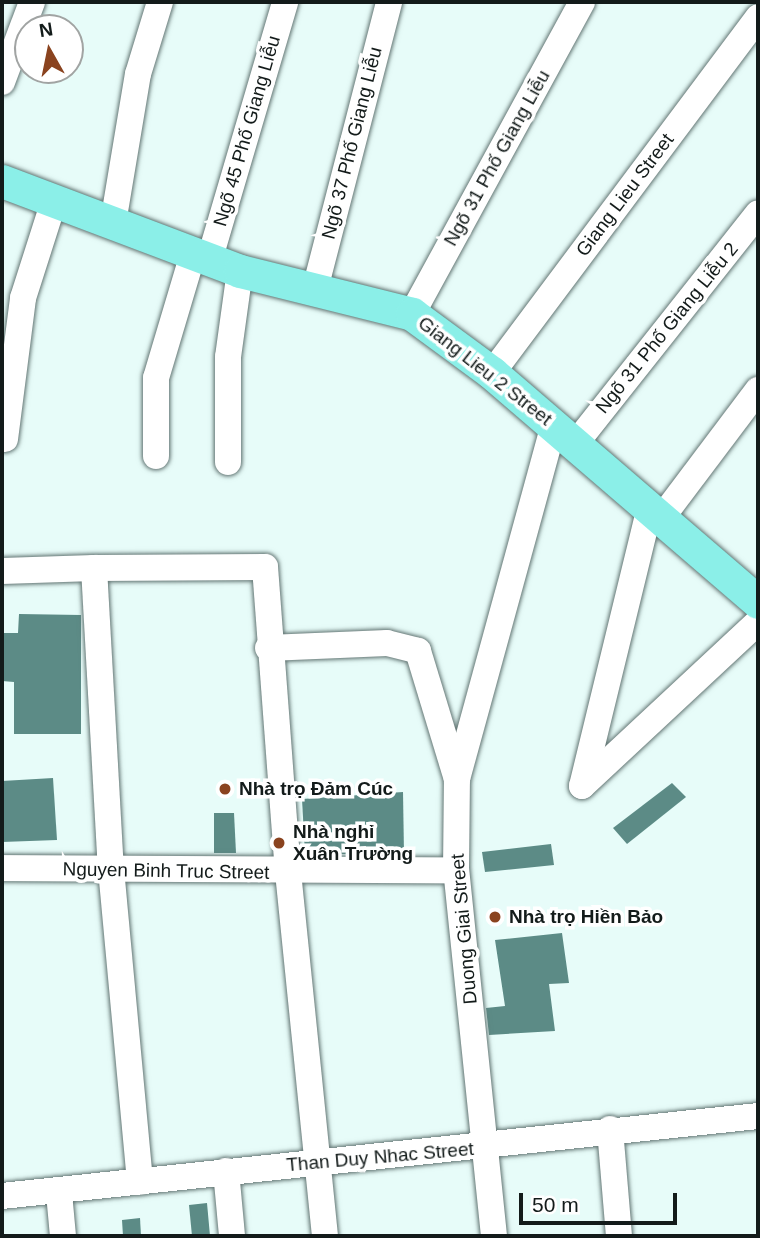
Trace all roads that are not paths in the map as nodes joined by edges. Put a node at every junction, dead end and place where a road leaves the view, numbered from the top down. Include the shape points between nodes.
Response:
1 (32, 2) edge
2 (160, 2) edge
3 (285, 2) edge
4 (389, 2) edge
5 (582, 2) edge
6 (758, 18) edge
7 (2, 82) edge
8 (2, 181) edge
9 (54, 201) junction
10 (758, 213) edge
11 (113, 223) junction
12 (214, 262) junction
13 (316, 285) junction
14 (412, 314) junction
15 (492, 373) junction
16 (758, 390) edge
17 (565, 434) junction
18 (5, 439) dead end
19 (156, 456) dead end
20 (228, 462) dead end
21 (657, 511) junction
22 (94, 568) junction
23 (2, 572) edge
24 (758, 601) edge
25 (758, 622) edge
26 (268, 648) junction
27 (457, 779) junction
28 (2, 868) edge
29 (111, 869) junction
30 (456, 870) junction
31 (288, 873) junction
32 (758, 1116) edge
33 (610, 1129) junction
34 (488, 1147) junction
35 (317, 1163) junction
36 (226, 1171) junction
37 (140, 1182) junction
38 (59, 1193) junction
39 (2, 1196) edge
40 (62, 1236) edge
41 (232, 1236) edge
42 (325, 1236) edge
43 (494, 1236) edge
44 (619, 1236) edge

1 - 7 street
2 - 11 street via 138,74
3 - 12 street, Ngõ 45 Phố Giang Liễu
4 - 13 street, Ngõ 37 Phố Giang Liễu
5 - 14 street, Ngõ 31 Phố Giang Liễu
6 - 15 street, Giang Lieu Street
8 - 9 main road, Giang Lieu 2 Street
9 - 11 main road, Giang Lieu 2 Street
9 - 18 street via 23,298
10 - 17 street, Ngõ 31 Phố Giang Liễu 2
11 - 12 main road, Giang Lieu 2 Street
12 - 13 main road, Giang Lieu 2 Street
12 - 19 street via 156,378
12 - 20 street via 228,357
13 - 14 main road, Giang Lieu 2 Street
14 - 15 main road, Giang Lieu 2 Street
15 - 17 main road, Giang Lieu 2 Street
16 - 21 street
17 - 21 main road, Giang Lieu 2 Street
17 - 27 street, Duong Giai Street
21 - 24 main road, Giang Lieu 2 Street
21 - 25 street via 582,786
22 - 23 street
22 - 26 street via 265,567
22 - 29 street
26 - 27 street via 387,643 418,651
26 - 31 street
27 - 30 street, Duong Giai Street
28 - 29 street, Nguyen Binh Truc Street
29 - 31 street, Nguyen Binh Truc Street
29 - 37 street
30 - 31 street, Nguyen Binh Truc Street
30 - 34 street, Duong Giai Street
31 - 35 street
32 - 33 street, Than Duy Nhac Street
33 - 34 street, Than Duy Nhac Street
33 - 44 street
34 - 35 street, Than Duy Nhac Street
34 - 43 street, Duong Giai Street
35 - 36 street, Than Duy Nhac Street
35 - 42 street
36 - 37 street, Than Duy Nhac Street
36 - 41 street
37 - 38 street, Than Duy Nhac Street
38 - 39 street, Than Duy Nhac Street
38 - 40 street

